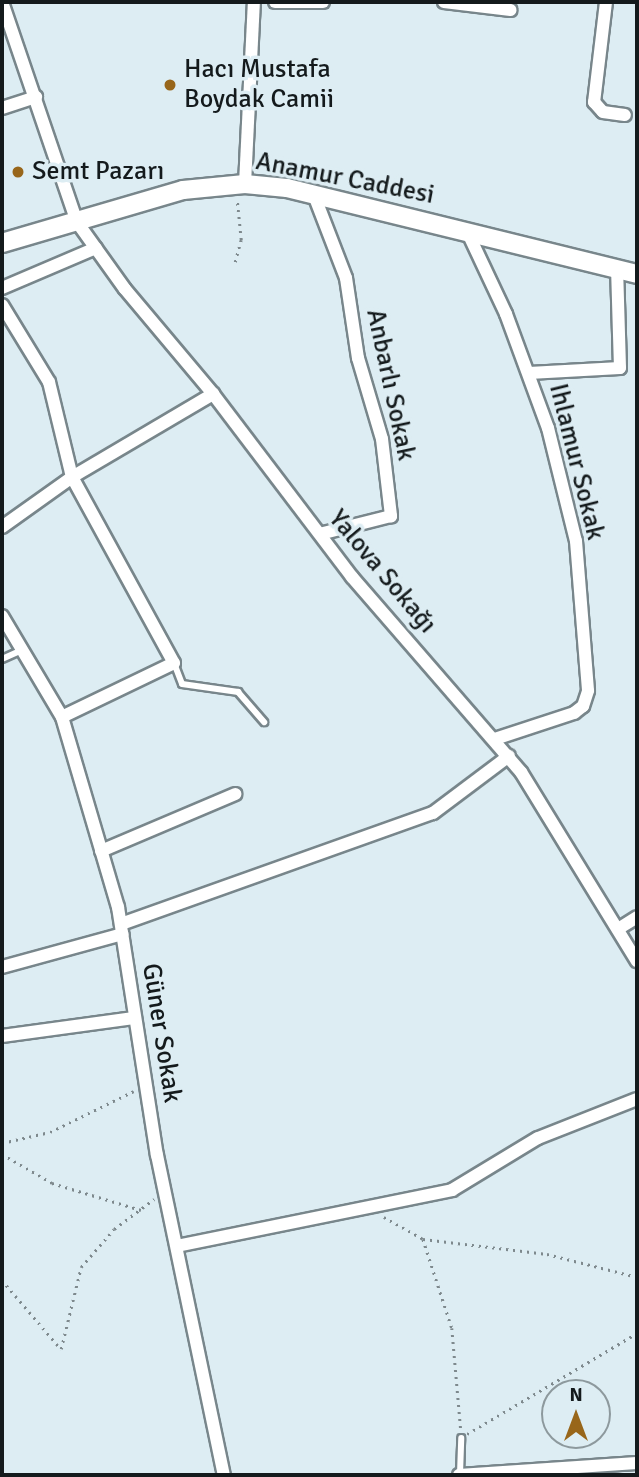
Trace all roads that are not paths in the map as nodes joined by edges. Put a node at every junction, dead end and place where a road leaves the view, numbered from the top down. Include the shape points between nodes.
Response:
1 (2, 2) edge
2 (254, 2) edge
3 (275, 2) edge
4 (323, 2) edge
5 (444, 2) edge
6 (606, 2) edge
7 (512, 10) dead end
8 (36, 97) junction
9 (2, 108) edge
10 (625, 115) dead end
11 (240, 184) junction
12 (314, 195) junction
13 (77, 222) junction
14 (467, 230) junction
15 (2, 243) edge
16 (96, 248) junction
17 (617, 268) junction
18 (637, 274) edge
19 (2, 288) edge
20 (2, 305) edge
21 (529, 373) junction
22 (214, 394) junction
23 (72, 477) junction
24 (2, 527) edge
25 (320, 534) junction
26 (2, 616) edge
27 (22, 650) junction
28 (2, 659) edge
29 (174, 663) junction
30 (62, 717) junction
31 (264, 722) dead end
32 (495, 739) junction
33 (509, 757) junction
34 (235, 794) dead end
35 (102, 851) junction
36 (637, 917) edge
37 (122, 929) junction
38 (618, 929) junction
39 (637, 961) edge
40 (2, 967) edge
41 (134, 1018) junction
42 (2, 1036) edge
43 (637, 1099) edge
44 (177, 1246) junction
45 (461, 1438) road end
46 (637, 1463) edge
47 (224, 1475) edge
48 (459, 1475) edge

1 - 8 street, Yalova Sokağı
2 - 11 street
3 - 4 street
5 - 7 street
6 - 10 street via 594,102 603,111
8 - 9 street
8 - 13 street, Yalova Sokağı
11 - 12 street, Anamur Caddesi
11 - 13 street, Anamur Caddesi via 183,190
12 - 14 street, Anamur Caddesi
12 - 25 street, Anbarlı Sokak via 346,278 358,358 382,439 391,516
13 - 15 street, Anamur Caddesi
13 - 16 street, Yalova Sokağı
14 - 17 street, Anamur Caddesi
14 - 21 street, Ihlamur Sokak
16 - 19 street
16 - 22 street, Yalova Sokağı
17 - 18 street, Anamur Caddesi
17 - 21 street via 620,368
20 - 23 street via 49,382
21 - 32 street, Ihlamur Sokak via 576,541 588,691 583,706 574,713
22 - 23 street
22 - 25 street, Yalova Sokağı
23 - 24 street
23 - 29 street
25 - 32 street, Yalova Sokağı
26 - 27 street, Güner Sokak
27 - 28 lane
27 - 30 street, Güner Sokak
29 - 30 street
29 - 31 lane via 182,684 238,692
30 - 35 street, Güner Sokak
32 - 33 street, Yalova Sokağı
33 - 37 street via 433,813
33 - 38 street, Yalova Sokağı via 565,838
34 - 35 street
35 - 37 street, Güner Sokak
36 - 38 street
37 - 40 street
37 - 41 street, Güner Sokak
38 - 39 street, Yalova Sokağı
41 - 42 street
41 - 44 street, Güner Sokak
43 - 44 street via 538,1138 452,1190
44 - 47 street, Güner Sokak
45 - 48 lane
46 - 48 street

